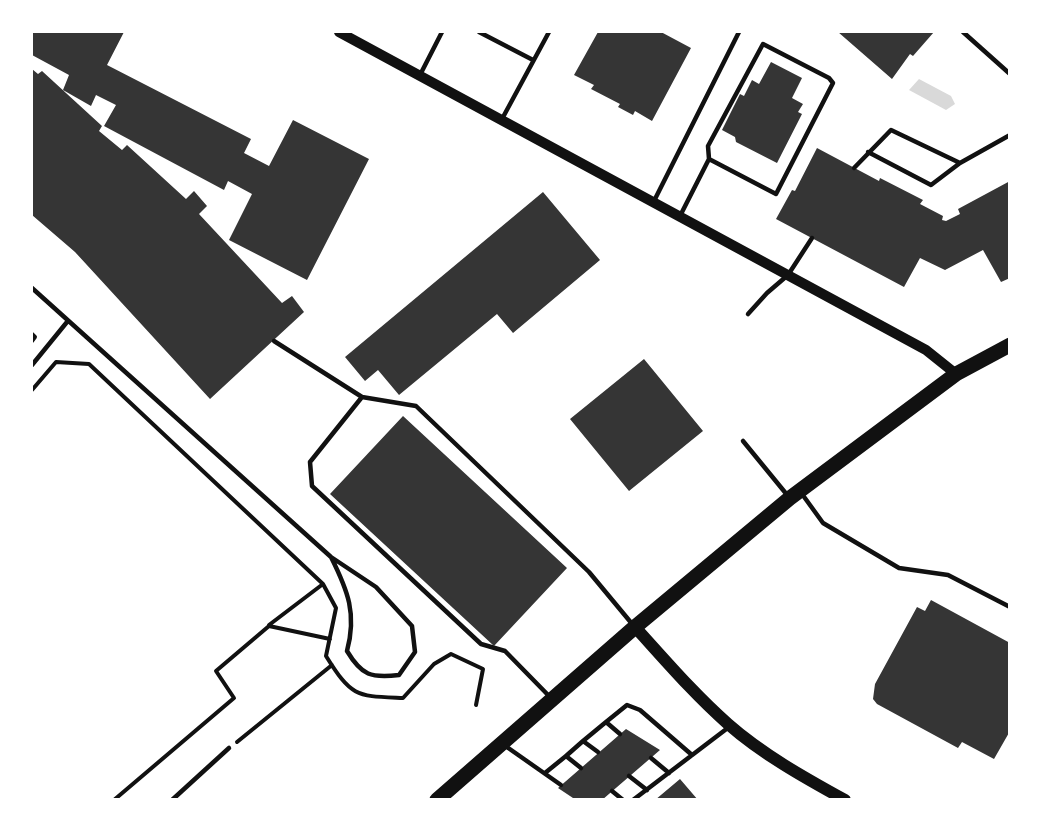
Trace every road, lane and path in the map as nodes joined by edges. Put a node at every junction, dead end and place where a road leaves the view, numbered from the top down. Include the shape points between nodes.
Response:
1 (339, 32) edge
2 (442, 32) edge
3 (479, 32) edge
4 (549, 32) edge
5 (739, 32) edge
6 (963, 32) edge
7 (533, 60) junction
8 (1010, 74) edge
9 (420, 75) junction
10 (502, 119) junction
11 (1010, 135) edge
12 (867, 152) junction
13 (709, 159) junction
14 (960, 163) junction
15 (855, 168) dead end
16 (654, 201) junction
17 (680, 216) junction
18 (812, 238) dead end
19 (788, 275) junction
20 (32, 288) edge
21 (748, 315) dead end
22 (67, 322) junction
23 (32, 334) edge
24 (274, 341) dead end
25 (32, 342) edge
26 (1010, 345) edge
27 (32, 365) edge
28 (956, 374) junction
29 (32, 390) edge
30 (362, 397) junction
31 (743, 441) dead end
32 (795, 494) junction
33 (331, 557) junction
34 (323, 584) junction
35 (1010, 608) edge
36 (269, 626) junction
37 (635, 627) junction
38 (330, 639) junction
39 (332, 665) junction
40 (552, 699) junction
41 (476, 705) dead end
42 (606, 722) junction
43 (730, 726) junction
44 (620, 734) dead end
45 (583, 741) junction
46 (502, 744) junction
47 (229, 748) joint
48 (598, 752) dead end
49 (692, 755) junction
50 (566, 756) junction
51 (651, 758) dead end
52 (581, 768) dead end
53 (669, 773) junction
54 (545, 774) junction
55 (629, 776) dead end
56 (561, 785) dead end
57 (647, 790) junction
58 (612, 791) dead end
59 (114, 800) edge
60 (172, 800) edge
61 (437, 800) edge
62 (623, 800) edge
63 (633, 800) edge
64 (845, 800) edge

1 - 9 street
2 - 9 lane
3 - 7 lane
4 - 7 lane
5 - 16 lane
6 - 8 lane
7 - 10 lane
9 - 10 street
10 - 16 street
11 - 14 lane
12 - 14 lane via 931,185
12 - 14 lane via 891,130
12 - 15 lane
13 - 13 lane via 776,194 833,83 764,44 708,146
13 - 17 lane
16 - 17 street
17 - 19 street
18 - 19 lane
19 - 21 lane
19 - 28 street via 928,351
20 - 22 lane
22 - 27 lane
22 - 33 lane
23 - 25 path
24 - 30 lane
26 - 28 main road
28 - 32 main road
29 - 34 path via 56,362 89,364
30 - 37 lane via 416,406 589,572
30 - 40 lane via 310,462 312,486 481,644 505,651
31 - 32 lane
32 - 35 lane via 823,522 899,568 948,575
32 - 37 main road
33 - 33 lane via 352,610 353,630 347,651 358,669 377,677 399,675 415,652 412,626 376,587
34 - 36 path
34 - 38 path via 336,608
36 - 38 path
36 - 59 path via 216,671 234,698
37 - 40 main road
37 - 43 main road
38 - 39 path via 326,656
39 - 41 path via 343,684 361,696 404,698 434,664 451,654 483,669
39 - 47 path
40 - 46 main road
42 - 44 lane
42 - 45 lane
42 - 49 lane via 627,705 640,710
43 - 49 lane
43 - 64 main road via 802,776
45 - 48 lane
45 - 50 lane
46 - 54 lane
46 - 61 main road
47 - 60 lane
49 - 53 lane
50 - 52 lane
50 - 54 lane
51 - 53 lane
53 - 57 lane
54 - 56 lane
55 - 57 lane
57 - 63 lane
58 - 62 lane

